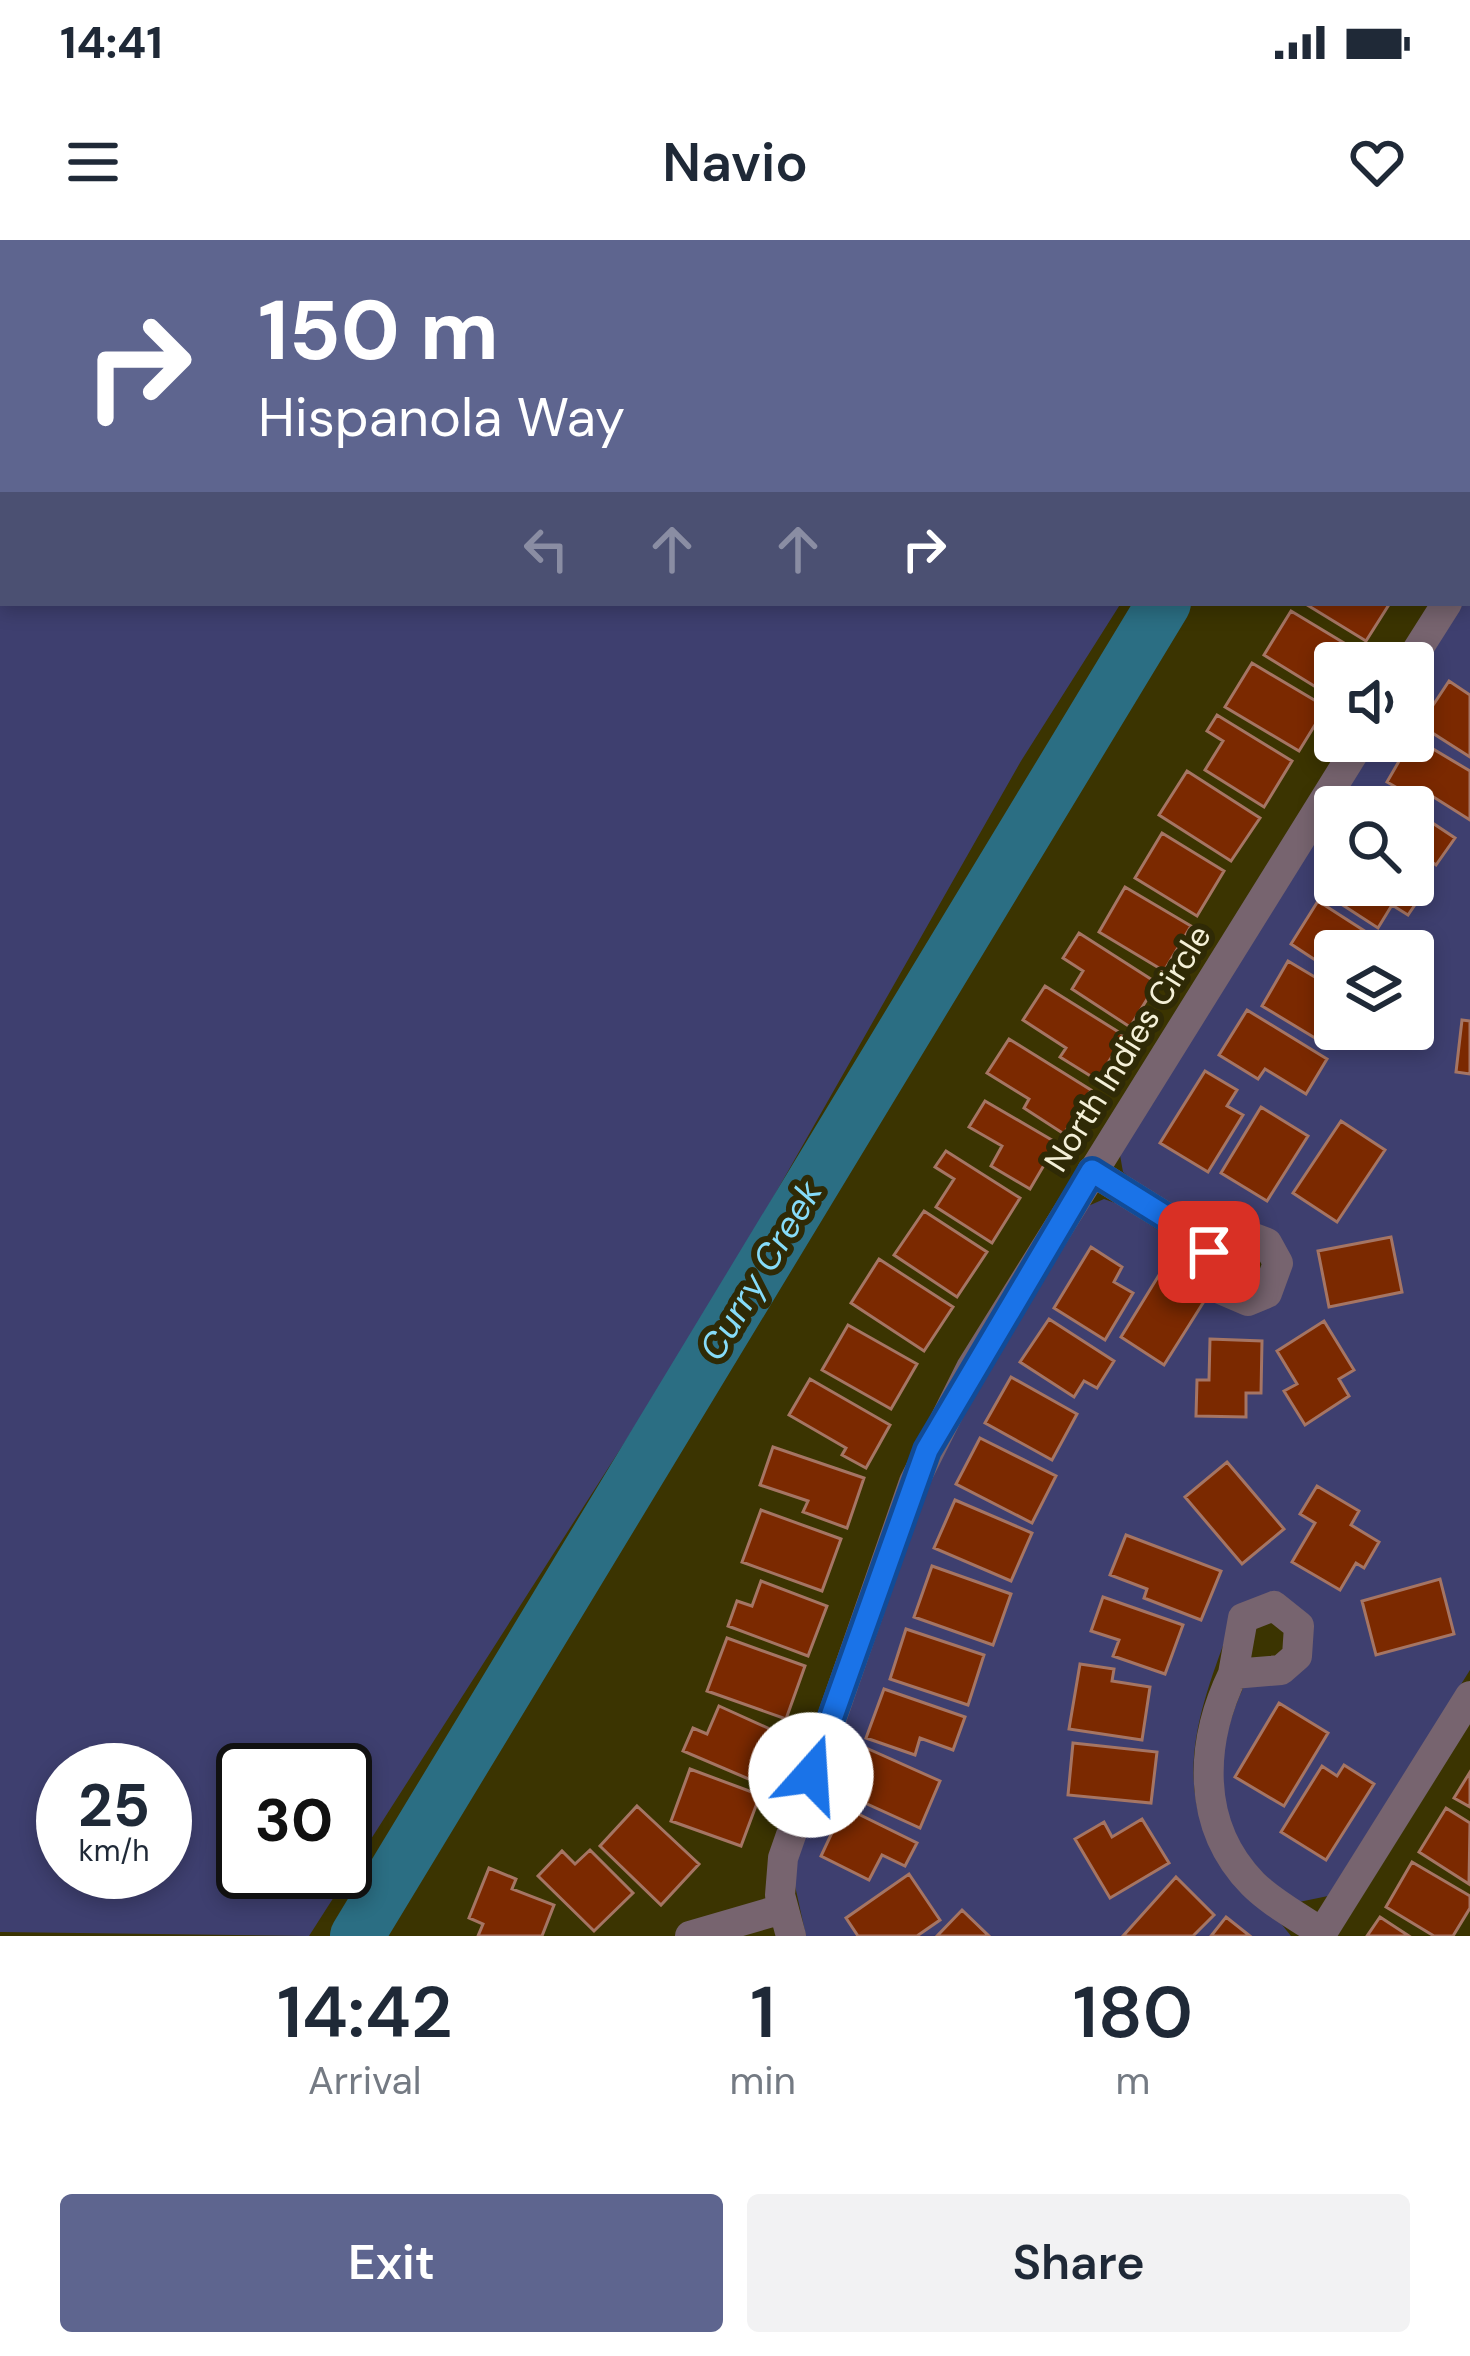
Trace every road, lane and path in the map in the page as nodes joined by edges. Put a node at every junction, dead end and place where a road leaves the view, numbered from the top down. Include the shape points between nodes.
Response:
1 (1445, 606) edge
2 (1422, 642) edge
3 (1348, 762) edge
4 (1092, 1171) junction
5 (1201, 1239) dead end
6 (1233, 1674) dead end
7 (1470, 1696) edge
8 (787, 1923) edge
9 (1321, 1934) edge
10 (690, 1936) edge

1 - 2 street
3 - 4 street, North Indies Circle
4 - 5 street
4 - 8 street, North Indies Circle via 927,1450 783,1858
6 - 9 street via 1209,1738 1213,1810 1253,1884
7 - 9 street
8 - 10 street

